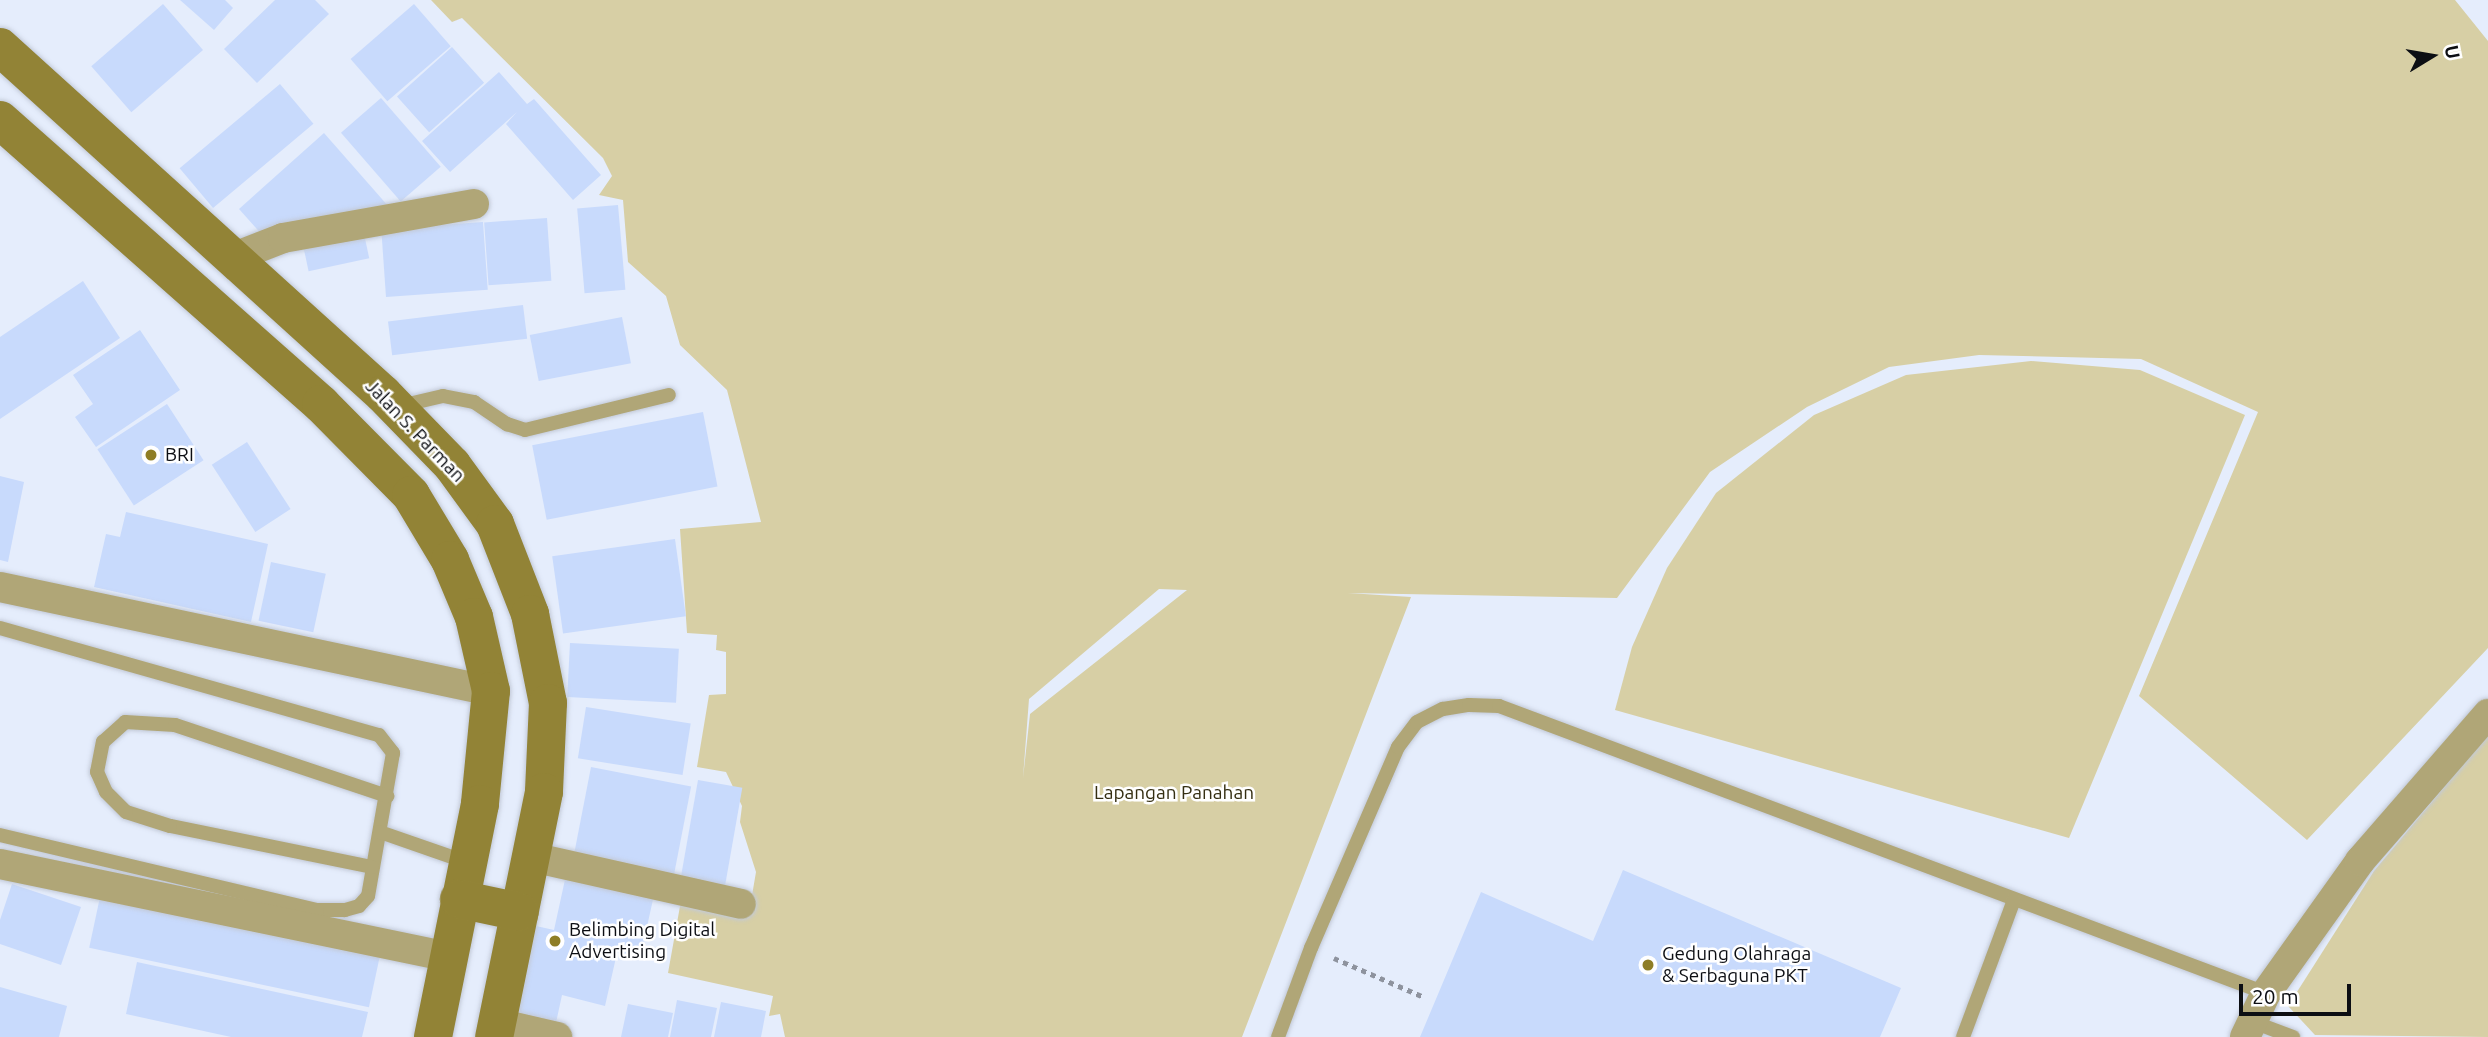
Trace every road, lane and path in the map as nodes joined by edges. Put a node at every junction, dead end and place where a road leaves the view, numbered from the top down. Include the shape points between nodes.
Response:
1 (0, 47) edge
2 (0, 120) edge
3 (474, 204) dead end
4 (232, 258) junction
5 (669, 395) dead end
6 (396, 407) junction
7 (0, 587) edge
8 (0, 628) edge
9 (491, 691) junction
10 (2488, 714) edge
11 (387, 796) junction
12 (380, 832) junction
13 (0, 835) edge
14 (531, 858) junction
15 (467, 862) junction
16 (0, 864) edge
17 (372, 867) junction
18 (459, 899) junction
19 (2014, 900) junction
20 (741, 904) dead end
21 (520, 912) junction
22 (1311, 948) junction
23 (448, 957) junction
24 (2266, 993) junction
25 (1422, 996) dead end
26 (2249, 1029) edge
27 (495, 1030) edge
28 (433, 1037) edge
29 (557, 1037) edge
30 (1278, 1037) edge
31 (1963, 1037) edge
32 (2293, 1037) edge

1 - 4 main road, Jalan S. Parman
2 - 9 main road via 321,404 411,495 450,560 474,617
3 - 4 street via 283,238
4 - 6 main road, Jalan S. Parman
5 - 6 lane via 525,430 474,402 443,396
6 - 14 main road, Jalan S. Parman via 452,465 495,524 530,614 548,703 544,792
7 - 9 street
8 - 11 lane via 379,735 393,753
9 - 15 main road via 480,804
10 - 24 street via 2360,862
11 - 12 lane
11 - 17 lane via 174,725 124,722 103,742 97,772 106,792 126,812 170,826
12 - 15 lane
12 - 17 lane
13 - 17 lane via 317,910 359,906 368,896
14 - 20 street
14 - 21 main road, Jalan S. Parman
15 - 18 main road
16 - 23 street
18 - 21 main road
18 - 23 main road
19 - 22 lane via 1499,706 1469,705 1443,709 1417,722 1398,747
19 - 24 lane
19 - 31 lane
21 - 27 main road, Jalan S. Parman
22 - 25 path
22 - 30 lane
23 - 28 main road
24 - 26 street
26 - 32 lane
27 - 29 street

